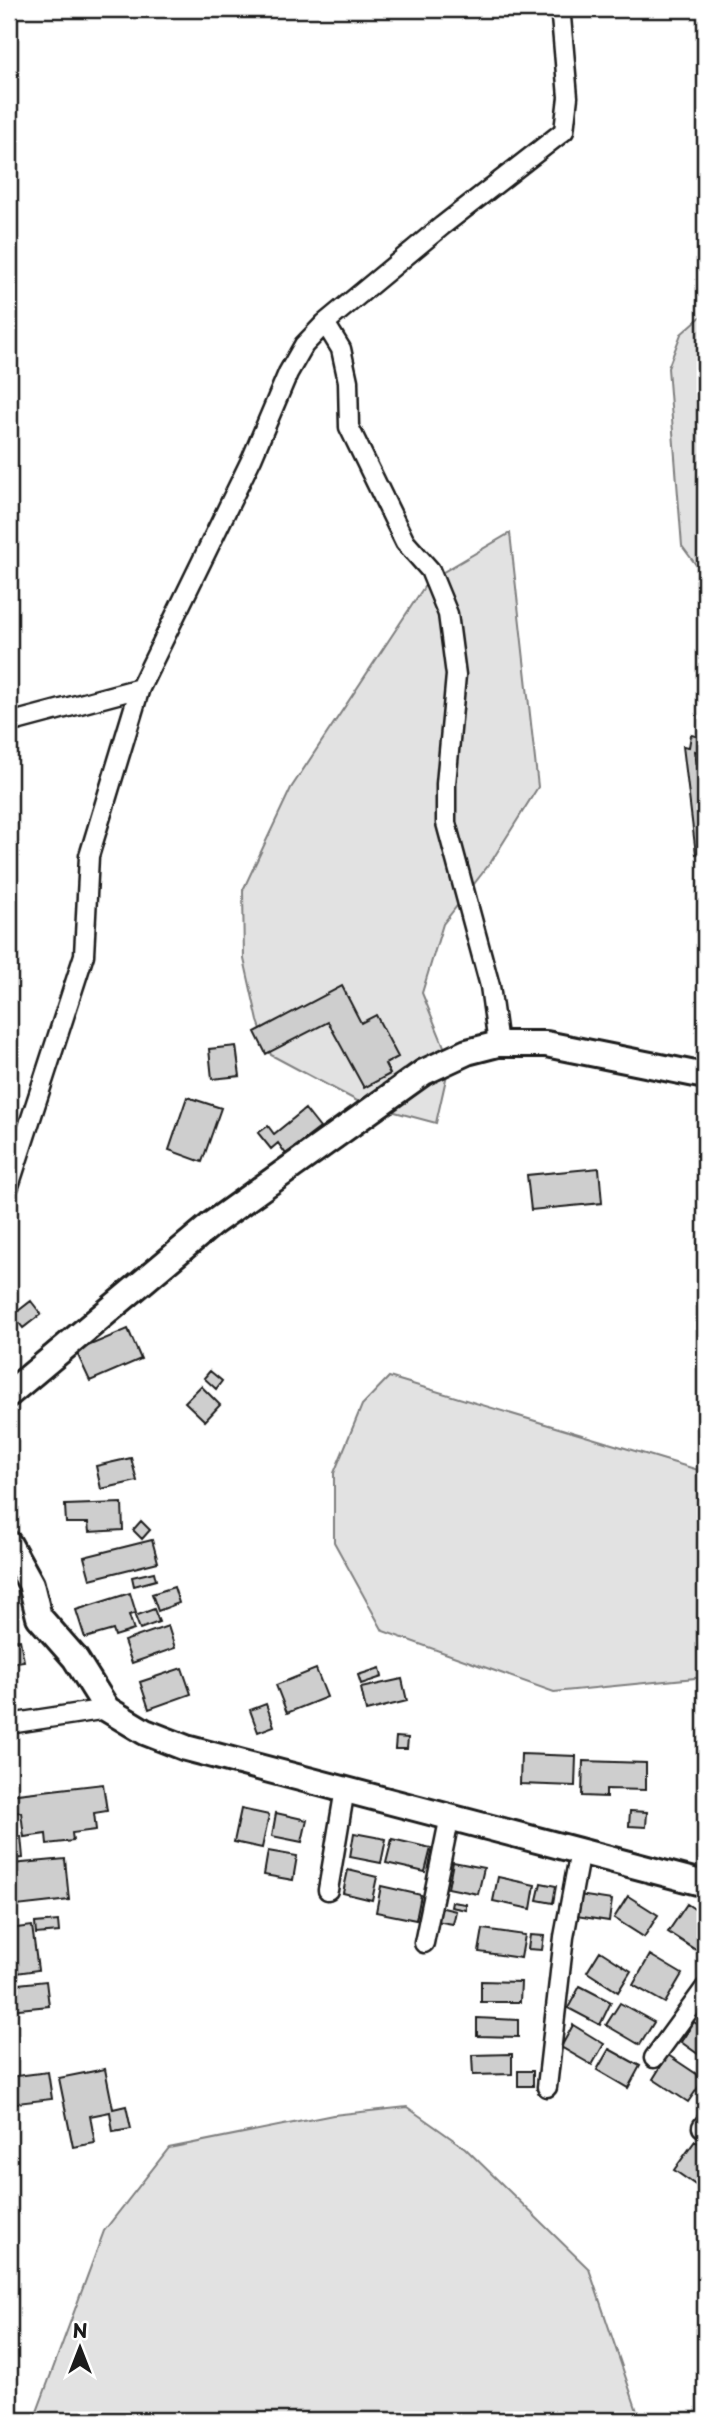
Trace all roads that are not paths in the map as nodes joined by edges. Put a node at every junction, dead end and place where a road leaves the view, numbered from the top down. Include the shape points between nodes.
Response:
1 (563, 9) edge
2 (325, 323) junction
3 (140, 688) junction
4 (9, 723) edge
5 (498, 1044) junction
6 (705, 1076) edge
7 (9, 1186) edge
8 (9, 1394) edge
9 (9, 1544) edge
10 (107, 1709) junction
11 (9, 1724) edge
12 (345, 1789) junction
13 (450, 1816) junction
14 (580, 1851) junction
15 (705, 1884) edge
16 (328, 1890) dead end
17 (424, 1943) dead end
18 (705, 1988) edge
19 (654, 2058) dead end
20 (547, 2087) dead end

1 - 2 street via 568,97 564,131
2 - 3 street via 304,345 288,373 252,458
2 - 5 street via 341,349 348,381 349,427 405,542 430,569 448,614 456,675 446,823 490,986
3 - 4 street
3 - 7 street via 89,856 84,955
5 - 6 street via 546,1044
5 - 8 street via 439,1064 401,1088 213,1223
9 - 10 street via 31,1584 39,1617 75,1658
10 - 11 street
10 - 12 street via 145,1732 186,1748
12 - 13 street
12 - 16 street
13 - 14 street
13 - 17 street
14 - 15 street
14 - 20 street via 564,1937
18 - 19 street

